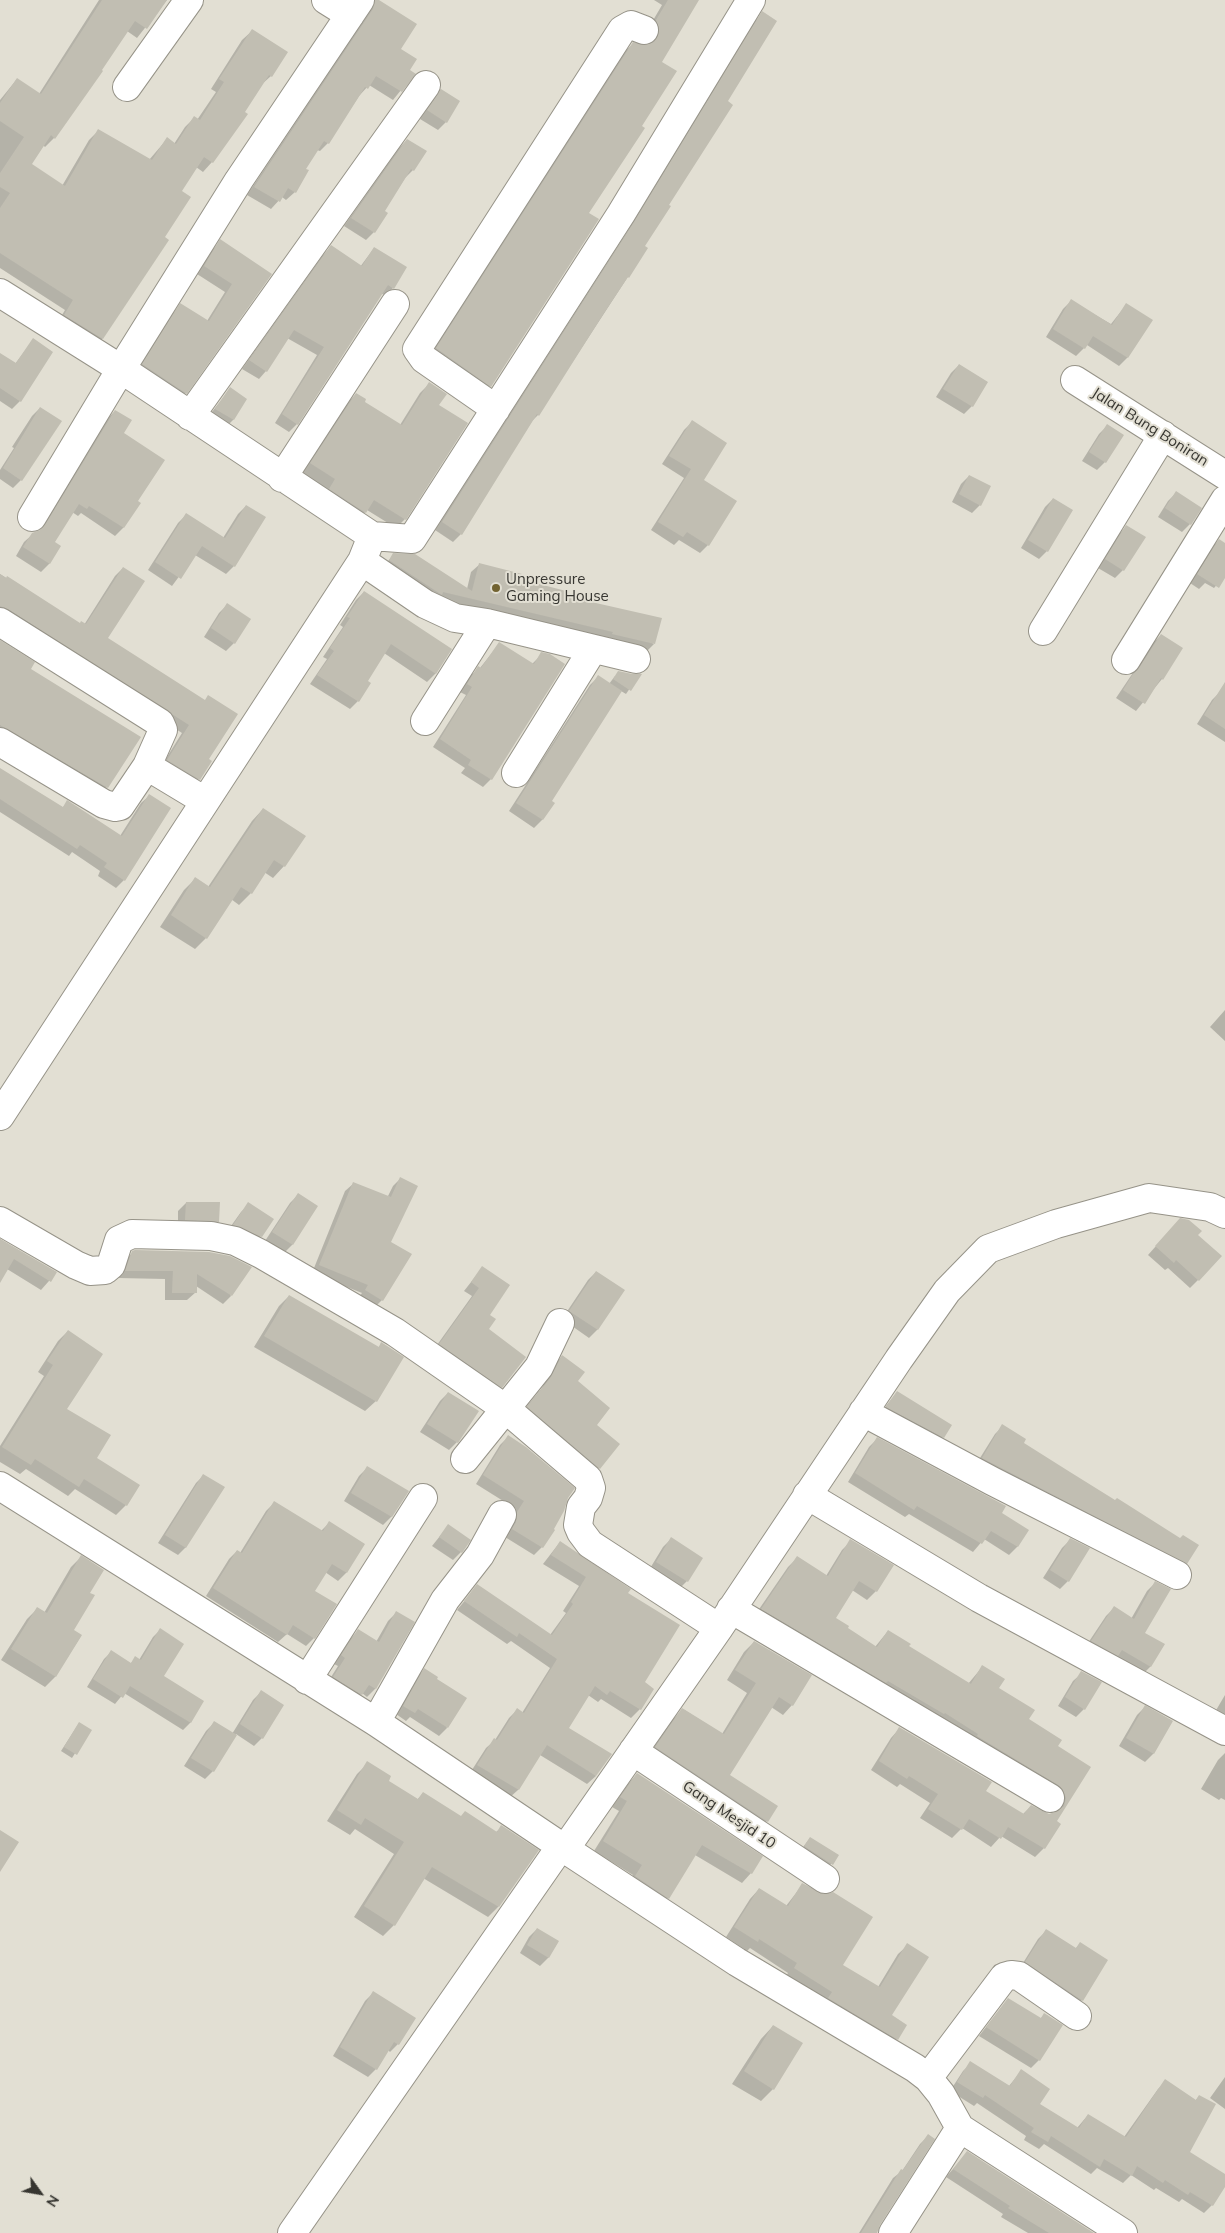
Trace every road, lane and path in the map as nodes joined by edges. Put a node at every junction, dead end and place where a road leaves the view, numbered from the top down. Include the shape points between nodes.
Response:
1 (189, 0) edge
2 (326, 0) edge
3 (751, 0) edge
4 (355, 7) edge
5 (644, 30) dead end
6 (426, 84) dead end
7 (127, 87) dead end
8 (0, 293) edge
9 (395, 304) dead end
10 (121, 369) junction
11 (1075, 380) dead end
12 (496, 409) junction
13 (190, 416) junction
14 (1163, 435) junction
15 (1225, 475) edge
16 (282, 478) junction
17 (1225, 500) edge
18 (32, 517) dead end
19 (372, 536) junction
20 (362, 561) junction
21 (0, 622) edge
22 (487, 623) junction
23 (1043, 630) dead end
24 (594, 648) junction
25 (636, 659) dead end
26 (1126, 660) dead end
27 (425, 721) dead end
28 (2, 747) edge
29 (147, 766) junction
30 (516, 773) dead end
31 (205, 801) junction
32 (0, 1116) edge
33 (1225, 1214) edge
34 (0, 1221) edge
35 (560, 1322) dead end
36 (506, 1409) junction
37 (863, 1412) junction
38 (465, 1459) dead end
39 (0, 1486) edge
40 (807, 1495) junction
41 (423, 1498) dead end
42 (502, 1515) dead end
43 (1177, 1575) dead end
44 (725, 1619) junction
45 (308, 1680) junction
46 (376, 1722) junction
47 (1225, 1731) edge
48 (633, 1751) junction
49 (1050, 1798) dead end
50 (563, 1848) junction
51 (825, 1879) dead end
52 (1077, 2016) dead end
53 (928, 2078) junction
54 (960, 2128) junction
55 (292, 2233) edge
56 (893, 2233) edge
57 (1123, 2233) edge

1 - 7 street
2 - 4 street
3 - 12 street via 622,214
4 - 10 street via 239,180
5 - 12 street via 631,25 622,30 417,349 424,359
6 - 13 street
8 - 10 street
9 - 16 street
10 - 13 street
10 - 18 street
11 - 14 street, Jalan Bung Boniran
12 - 19 street via 412,539
13 - 16 street
14 - 15 street, Jalan Bung Boniran
14 - 23 street
16 - 19 street
17 - 26 street
19 - 20 street
20 - 22 street via 444,614
20 - 31 street
21 - 29 street via 160,723 163,734
22 - 24 street
22 - 27 street
24 - 25 street
24 - 30 street
28 - 29 street via 104,804 115,807 120,806
29 - 31 street
31 - 32 street
33 - 37 street via 1210,1207 1149,1198 1056,1224 988,1249 947,1291
34 - 36 street via 90,1270 105,1270 111,1265 119,1240 132,1234 211,1236 235,1240 395,1332
35 - 36 street via 539,1367
36 - 38 street
36 - 44 street via 588,1480 591,1488 580,1507 578,1525 590,1544
37 - 40 street
37 - 43 street
39 - 45 street
40 - 44 street
40 - 47 street via 979,1598
41 - 45 street
42 - 46 street via 480,1555 440,1608
44 - 48 street
44 - 49 street
45 - 46 street
46 - 50 street
48 - 50 street
48 - 51 street, Gang Mesjid 10
50 - 53 street via 736,1962
50 - 55 street
52 - 53 street via 1019,1976 1004,1976
53 - 54 street via 942,2094
54 - 56 street
54 - 57 street

